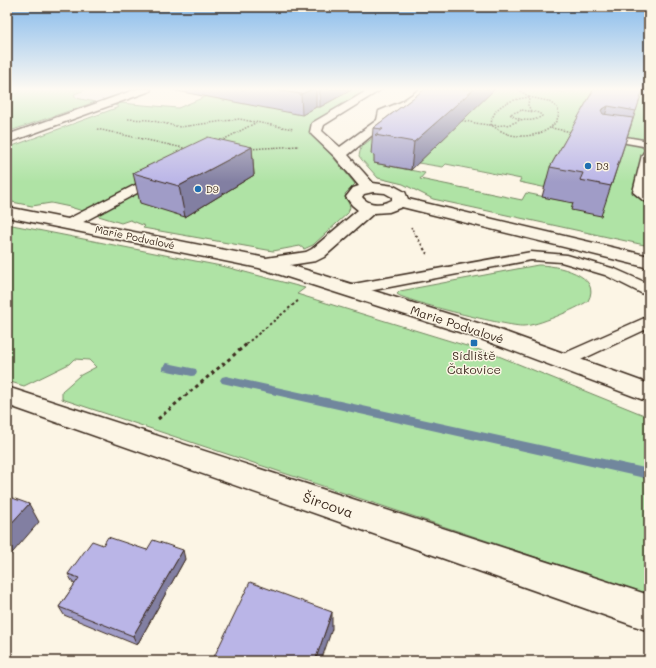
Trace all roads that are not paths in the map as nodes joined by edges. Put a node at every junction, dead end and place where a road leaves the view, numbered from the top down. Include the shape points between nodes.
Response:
1 (59, 120) edge
2 (323, 120) edge
3 (383, 120) edge
4 (599, 136) edge
5 (7, 139) edge
6 (649, 144) edge
7 (335, 149) junction
8 (649, 155) edge
9 (369, 188) junction
10 (135, 189) edge
11 (649, 198) edge
12 (400, 202) junction
13 (371, 207) junction
14 (7, 212) edge
15 (69, 224) junction
16 (649, 262) edge
17 (263, 263) junction
18 (348, 290) junction
19 (649, 292) edge
20 (649, 321) edge
21 (563, 361) junction
22 (649, 393) edge
23 (7, 396) edge
24 (649, 613) edge

1 - 5 street
2 - 7 street via 318,123 316,132
3 - 7 street
4 - 6 lane
7 - 9 street
8 - 11 street via 641,192
9 - 12 street via 384,188 396,192 400,195
9 - 13 street via 358,191 354,197 359,203
10 - 15 lane
12 - 13 street via 388,207
12 - 16 street
13 - 17 street, Marie Podvalové via 318,254
14 - 15 street, Marie Podvalové
15 - 17 street, Marie Podvalové
17 - 18 street, Marie Podvalové
18 - 19 lane via 531,256 562,258 610,272
18 - 21 street, Marie Podvalové via 489,334
20 - 21 lane
21 - 22 street, Marie Podvalové
23 - 24 street, Šircova

